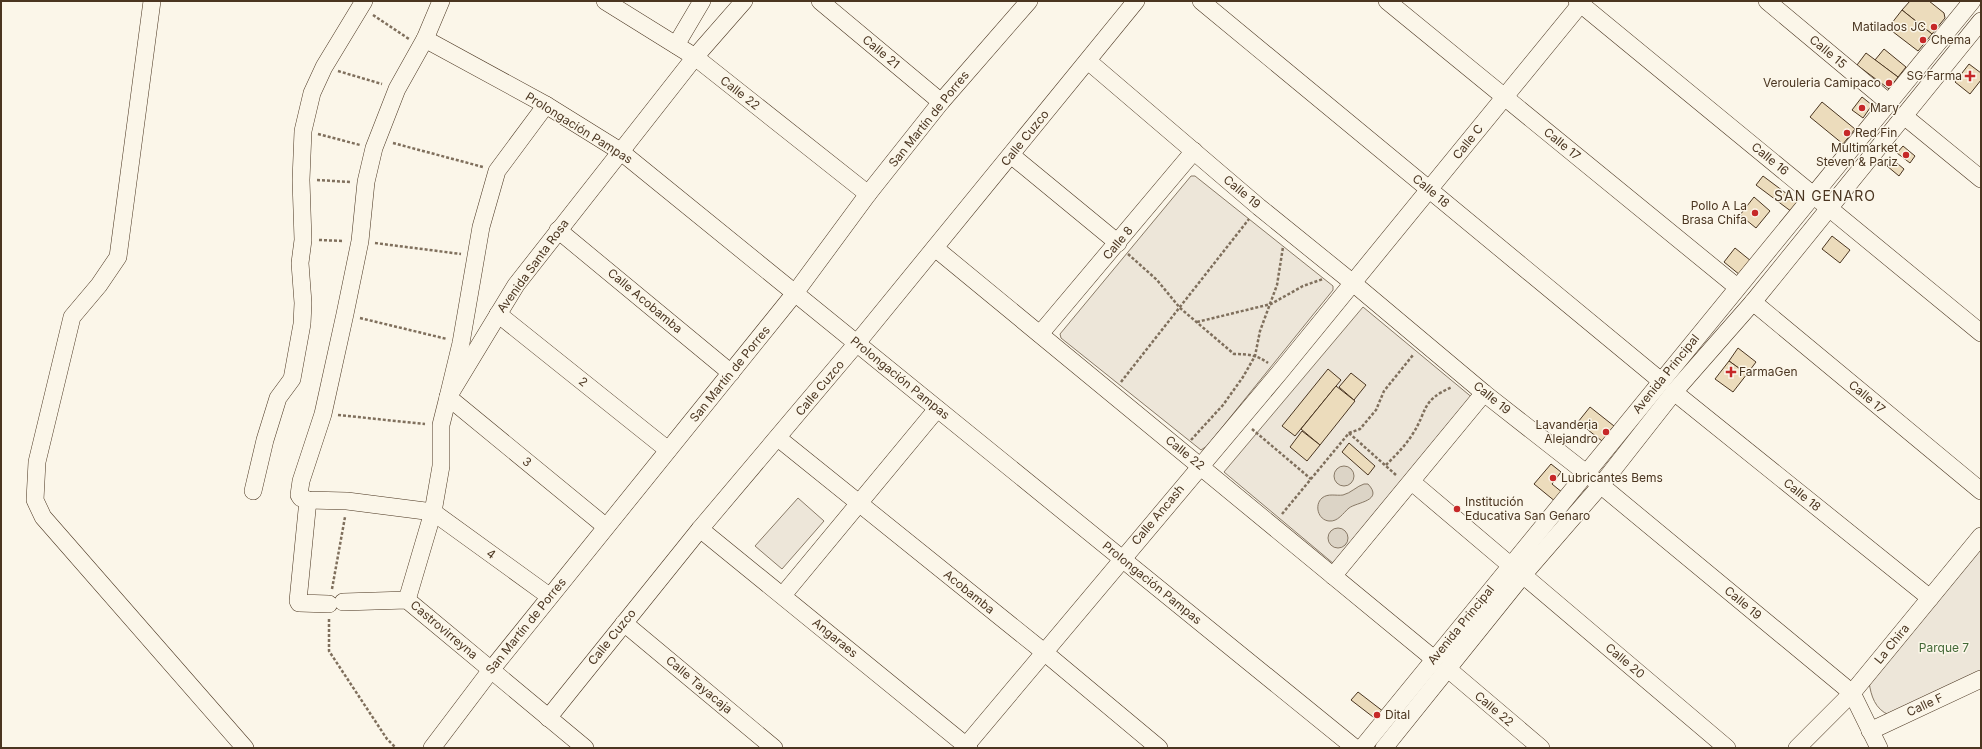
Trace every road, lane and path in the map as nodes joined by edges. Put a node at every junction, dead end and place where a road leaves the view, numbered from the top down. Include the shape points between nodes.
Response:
1 (152, 1) edge
2 (441, 1) edge
3 (605, 1) edge
4 (702, 1) edge
5 (744, 1) edge
6 (820, 1) edge
7 (1136, 1) edge
8 (1201, 1) edge
9 (1387, 1) edge
10 (1767, 1) edge
11 (1580, 2) edge
12 (362, 4) edge
13 (1020, 4) edge
14 (1965, 4) edge
15 (1981, 21) edge
16 (423, 43) junction
17 (676, 45) junction
18 (695, 57) junction
19 (1088, 60) junction
20 (324, 67) junction
21 (398, 89) junction
22 (1504, 98) junction
23 (941, 102) junction
24 (1888, 102) junction
25 (546, 106) junction
26 (1904, 116) junction
27 (303, 131) junction
28 (375, 143) junction
29 (620, 151) junction
30 (1194, 151) junction
31 (1011, 155) junction
32 (497, 171) junction
33 (1981, 179) edge
34 (301, 180) junction
35 (366, 182) junction
36 (1429, 190) junction
37 (868, 194) junction
38 (1813, 194) junction
39 (1259, 207) junction
40 (1829, 207) junction
41 (1285, 228) junction
42 (558, 230) junction
43 (303, 240) junction
44 (360, 241) junction
45 (1118, 244) junction
46 (935, 248) junction
47 (476, 256) junction
48 (1346, 278) junction
49 (1737, 287) junction
50 (795, 294) junction
51 (1753, 302) junction
52 (1271, 304) junction
53 (1179, 307) junction
54 (345, 314) junction
55 (498, 314) junction
56 (1196, 322) junction
57 (1981, 333) edge
58 (1040, 334) junction
59 (1423, 342) junction
60 (461, 343) junction
61 (857, 343) junction
62 (1255, 356) junction
63 (1280, 372) junction
64 (731, 373) junction
65 (1660, 381) junction
66 (1472, 382) junction
67 (1674, 392) junction
68 (1112, 393) junction
69 (1484, 393) junction
70 (448, 398) junction
71 (937, 409) junction
72 (323, 414) junction
73 (1239, 419) junction
74 (441, 425) junction
75 (1349, 433) junction
76 (778, 438) junction
77 (668, 450) junction
78 (1181, 450) junction
79 (1201, 465) junction
80 (1386, 466) junction
81 (1586, 473) junction
82 (1311, 479) junction
83 (1410, 484) junction
84 (1601, 485) junction
85 (254, 491) dead end
86 (1981, 491) edge
87 (308, 500) junction
88 (348, 501) junction
89 (858, 503) junction
90 (433, 512) junction
91 (606, 526) junction
92 (1273, 526) junction
93 (700, 528) junction
94 (1981, 536) edge
95 (1122, 558) junction
96 (1510, 565) junction
97 (1523, 575) junction
98 (1333, 576) junction
99 (783, 595) junction
100 (550, 596) junction
101 (1930, 598) junction
102 (407, 600) junction
103 (336, 603) junction
104 (624, 623) junction
105 (1044, 652) junction
106 (1434, 659) junction
107 (1448, 669) junction
108 (491, 670) junction
109 (1981, 679) edge
110 (1852, 693) junction
111 (548, 718) junction
112 (1870, 731) junction
113 (966, 747) edge
114 (245, 748) edge
115 (396, 748) edge
116 (432, 748) edge
117 (585, 748) edge
118 (774, 748) edge
119 (1159, 748) edge
120 (1355, 748) edge
121 (1362, 748) edge
122 (1384, 748) edge
123 (1541, 748) edge
124 (1727, 748) edge
125 (1797, 748) edge
126 (1879, 748) edge

1 - 114 street via 118,257 72,317 37,462 35,500 43,517
2 - 16 street
3 - 17 street, Calle 22
4 - 17 street
5 - 18 street, Avenida Santa Rosa
6 - 23 street, Calle 21
7 - 19 street, Calle Cuzco
8 - 36 street, Calle 18
9 - 22 street, Calle 17
10 - 24 street, Calle 15
11 - 22 street, Calle C
11 - 38 street, Calle 16
12 - 16 path
12 - 20 street
13 - 23 street, San Martín de Porres
14 - 15 street
14 - 24 street, Avenida Principal
15 - 26 street, Avenida Principal
16 - 21 street
16 - 25 street, Prolongación Pampas
17 - 18 street, Calle 22
18 - 29 street, Avenida Santa Rosa
18 - 37 street, Calle 22
19 - 30 street, Calle 19
19 - 31 street, Calle Cuzco
20 - 21 path
20 - 27 street via 312,93
21 - 28 street
22 - 36 street, Calle C
22 - 49 street, Calle 17
23 - 37 street, San Martín de Porres
24 - 38 street, Avenida Principal
25 - 29 street, Prolongación Pampas
25 - 32 street
26 - 33 street
26 - 40 street, Avenida Principal
27 - 28 path
27 - 34 street
28 - 32 path
28 - 35 street
29 - 42 street, Avenida Santa Rosa
29 - 50 street, Prolongación Pampas
30 - 39 street, Calle 19
30 - 45 street, Calle 8
31 - 45 street
31 - 46 street, Calle Cuzco
32 - 47 street via 481,227
34 - 35 path
34 - 43 street
35 - 44 street
36 - 48 street, Calle C
36 - 65 street, Calle 18
37 - 50 street, San Martín de Porres
38 - 40 street, Calle 16
38 - 49 street, Avenida Principal
39 - 41 street, Calle 19
39 - 53 path
40 - 51 street, Avenida Principal
40 - 57 street, Calle 16
41 - 48 street, Calle 19
41 - 52 path via 1277,286
42 - 55 street, Avenida Santa Rosa via 516,285
42 - 64 street, Calle Acobamba
43 - 44 path
43 - 85 street via 300,263 303,303 292,379 279,395 265,440
44 - 47 path
44 - 54 street
45 - 53 path via 1157,280
45 - 58 street, Calle 8
46 - 58 street, Calle 22
46 - 61 street, Calle Cuzco
47 - 60 street
48 - 52 path via 1303,286
48 - 59 street, Calle 19
48 - 63 street, Calle Ancash
49 - 65 street, Avenida Principal
50 - 61 street, Prolongación Pampas
50 - 64 street, San Martín de Porres
51 - 67 street, Avenida Principal
51 - 86 street, Calle 17
52 - 56 path
52 - 62 path via 1260,331
53 - 56 path
53 - 68 path
54 - 60 path
54 - 72 street
55 - 70 street, Avenida Santa Rosa
55 - 77 street, 2
56 - 62 path via 1234,354
58 - 68 street, Calle 22
59 - 66 street, Calle 19
59 - 75 path via 1384,391 1376,410 1360,429
60 - 70 street
61 - 71 street, Prolongación Pampas
61 - 76 street, Calle Cuzco
62 - 63 path
62 - 78 path via 1223,405
63 - 73 street, Calle Ancash
64 - 77 street, San Martín de Porres
65 - 81 street, Avenida Principal
66 - 69 street, Calle 19
66 - 80 path via 1436,395 1428,402 1413,434
67 - 84 street, Avenida Principal
67 - 101 street, Calle 18
68 - 78 street, Calle 22
69 - 81 street, Calle 19
69 - 83 street
70 - 74 street, Avenida Santa Rosa
70 - 91 street, 3
71 - 89 street
71 - 95 street, Prolongación Pampas
72 - 74 path
72 - 87 street via 301,481 299,495
73 - 79 street, Calle Ancash
73 - 82 path
74 - 90 street, Avenida Santa Rosa via 441,466
75 - 80 path
75 - 82 path
76 - 89 street, Acobamba
76 - 93 street, Calle Cuzco
77 - 91 street, San Martín de Porres
78 - 79 street, Calle 22
79 - 92 street, Calle 22
79 - 95 street, Calle Ancash
80 - 83 path
81 - 84 street, Calle 19
81 - 96 street, Avenida Principal
82 - 92 path
83 - 96 street
83 - 98 street
84 - 97 street, Avenida Principal
84 - 110 street, Calle 19
87 - 88 street
87 - 103 street, Castrovirreyna via 298,601
88 - 90 street
88 - 103 path
89 - 99 street
89 - 105 street, Acobamba
90 - 100 street, 4
90 - 102 street, Avenida Santa Rosa
91 - 100 street, San Martín de Porres
92 - 98 street, Calle 22
93 - 99 street, Angaraes
93 - 104 street, Calle Cuzco
94 - 101 street, La Chira
95 - 105 street, Calle Ancash
95 - 120 street, Prolongación Pampas
96 - 106 street, Avenida Principal
97 - 107 street, Avenida Principal
97 - 124 street, Calle 20
98 - 106 street, Calle 22
99 - 113 street, Angaraes
100 - 108 street, San Martín de Porres
101 - 110 street, La Chira
102 - 103 street, Castrovirreyna
102 - 108 street, Castrovirreyna
103 - 115 path via 329,651 387,739
104 - 111 street, Calle Cuzco
104 - 118 street, Calle Tayacaja
105 - 113 street, Calle Ancash
105 - 119 street, Acobamba
106 - 121 street, Avenida Principal
107 - 122 street, Avenida Principal
107 - 123 street, Calle 22
108 - 111 street, Castrovirreyna
108 - 116 street, San Martín de Porres
109 - 112 street, Calle F
110 - 112 street, Calle 19
110 - 125 street, La Chira
111 - 117 street, Castrovirreyna
112 - 126 street, Calle 19

